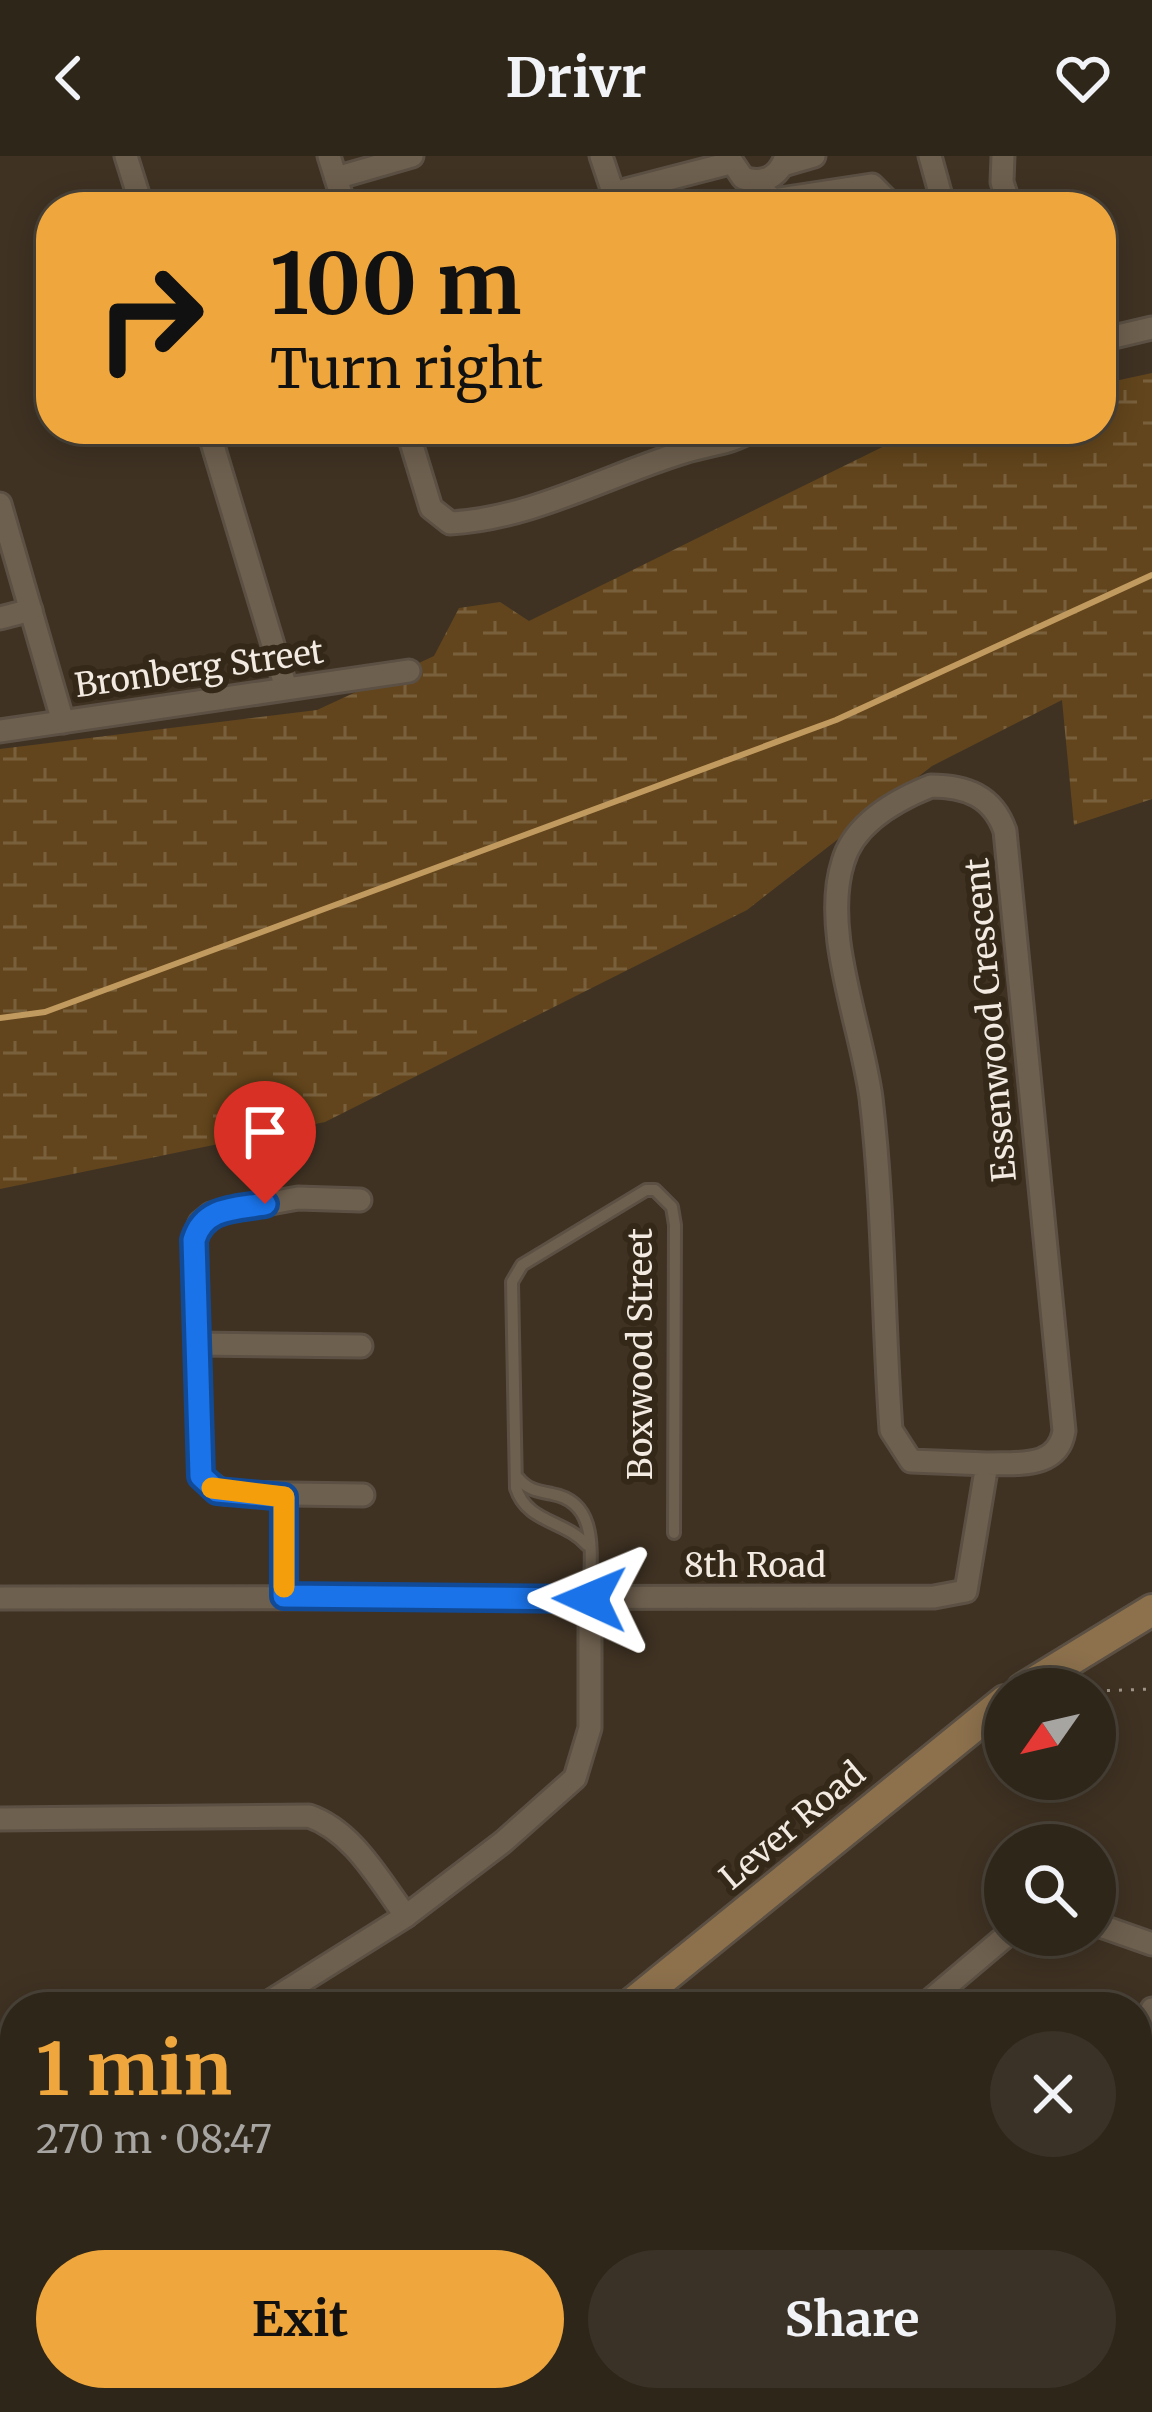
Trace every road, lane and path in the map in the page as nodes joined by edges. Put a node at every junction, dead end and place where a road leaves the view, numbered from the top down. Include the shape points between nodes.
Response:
1 (126, 156) edge
2 (412, 156) edge
3 (601, 156) edge
4 (814, 156) edge
5 (930, 156) edge
6 (1003, 156) edge
7 (729, 160) edge
8 (784, 160) edge
9 (333, 167) edge
10 (761, 181) junction
11 (137, 192) edge
12 (613, 192) edge
13 (639, 192) edge
14 (764, 192) edge
15 (827, 192) edge
16 (879, 192) edge
17 (940, 192) edge
18 (1005, 192) edge
19 (1152, 328) edge
20 (1116, 336) edge
21 (213, 444) edge
22 (412, 444) edge
23 (676, 444) edge
24 (0, 503) edge
25 (31, 610) junction
26 (0, 618) edge
27 (409, 671) dead end
28 (286, 688) junction
29 (63, 722) junction
30 (0, 731) edge
31 (360, 1200) dead end
32 (197, 1344) junction
33 (361, 1346) dead end
34 (987, 1464) junction
35 (516, 1476) junction
36 (363, 1495) dead end
37 (284, 1497) junction
38 (674, 1533) dead end
39 (587, 1545) junction
40 (284, 1596) junction
41 (0, 1598) edge
42 (590, 1599) junction
43 (1152, 1610) edge
44 (1152, 1621) edge
45 (1057, 1668) edge
46 (1073, 1668) edge
47 (1152, 1689) edge
48 (1116, 1690) edge
49 (984, 1718) edge
50 (984, 1730) edge
51 (0, 1819) edge
52 (406, 1916) junction
53 (1116, 1931) edge
54 (1152, 1944) edge
55 (984, 1954) edge
56 (284, 1992) edge
57 (646, 1992) edge
58 (664, 1992) edge
59 (940, 1992) edge

1 - 11 street
2 - 9 street
3 - 12 street
4 - 8 street
5 - 17 street
6 - 18 street
7 - 10 street via 743,178
7 - 13 street
8 - 10 street
10 - 14 street
15 - 16 street via 872,185
19 - 20 street
21 - 28 street
22 - 23 street via 431,508 450,523 553,500
24 - 25 street
25 - 26 street
25 - 29 street
27 - 28 street, Bronberg Street
28 - 29 street, Bronberg Street
29 - 30 street, Bronberg Street
31 - 32 street via 298,1198 204,1218 194,1240
32 - 33 street
32 - 37 street via 201,1476 217,1491
34 - 34 street, Essenwood Crescent via 1049,1458 1064,1431 1005,831 983,798 931,786 873,818 850,846 837,913 870,1096 891,1430 911,1462
34 - 42 street, 8th Road via 968,1587 954,1597
35 - 38 lane, Boxwood Street via 515,1274 655,1190 672,1208 675,1226
35 - 39 lane via 524,1506
35 - 39 lane, Boxwood Street via 528,1488 576,1502 590,1523
36 - 37 street
37 - 40 street
39 - 42 lane, Boxwood Street
40 - 41 street, 8th Road
40 - 42 street, 8th Road
42 - 52 street, Boxwood Street via 590,1728 579,1771
43 - 45 main road
44 - 46 main road
47 - 48 path
49 - 57 main road, Lever Road
50 - 58 main road, Lever Road
51 - 52 street via 309,1816 352,1845
52 - 56 street, Boxwood Street
53 - 54 street
55 - 59 street

